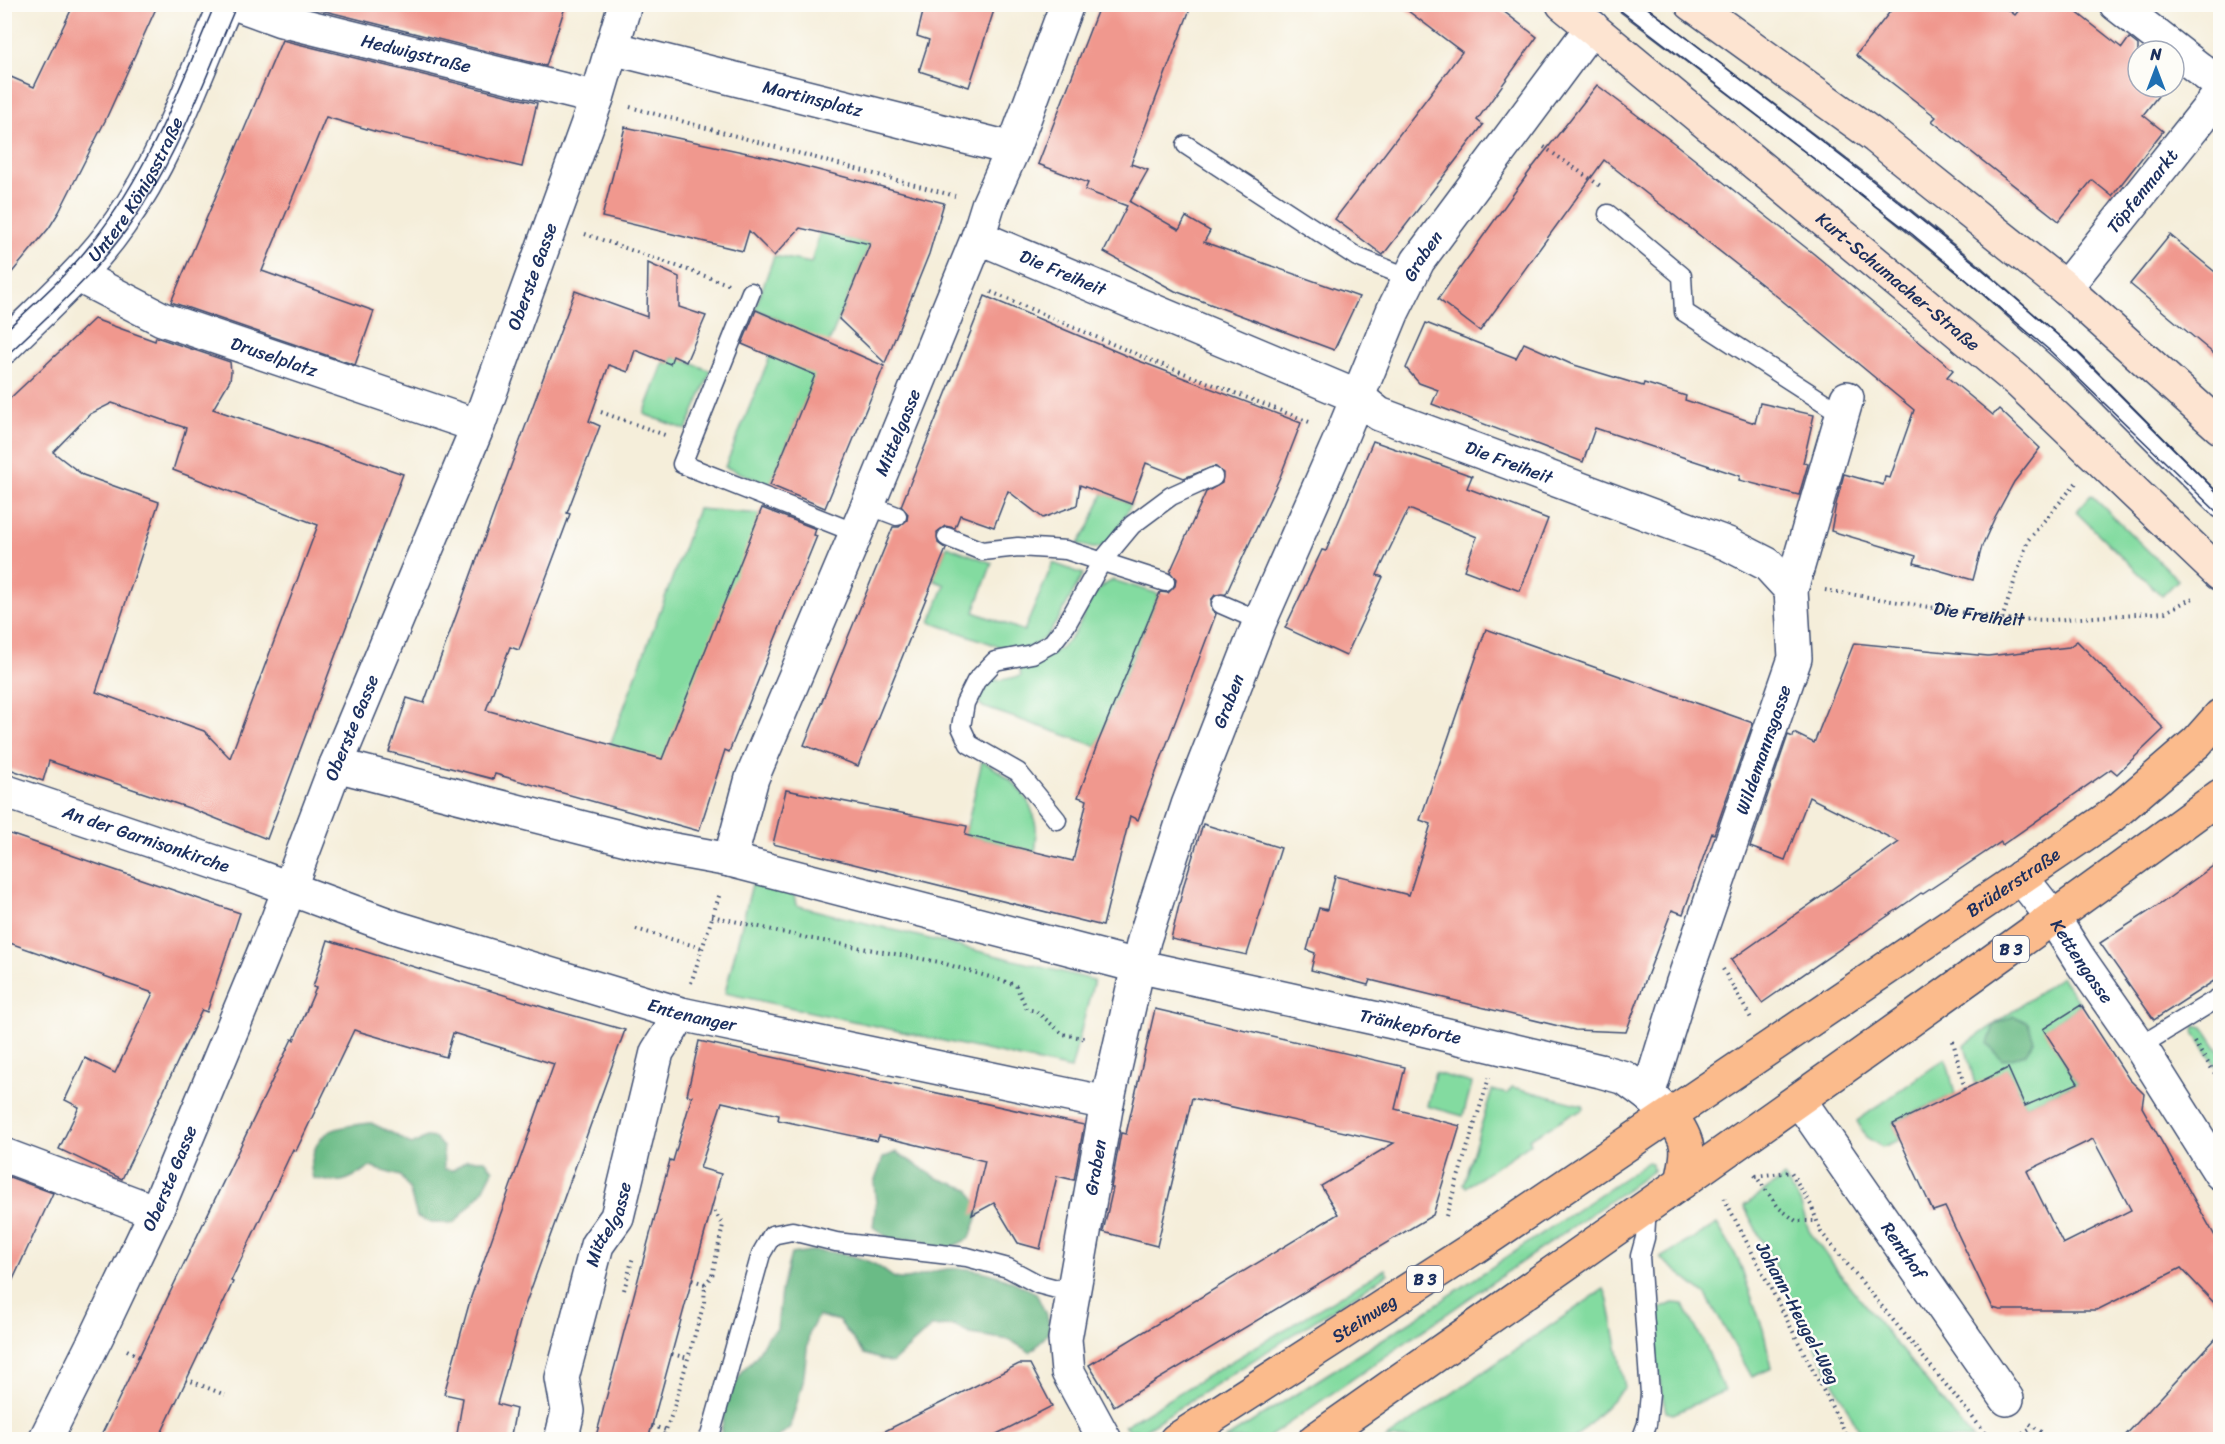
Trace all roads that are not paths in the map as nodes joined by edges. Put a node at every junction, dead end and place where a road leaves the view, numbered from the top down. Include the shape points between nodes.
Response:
1 (226, 4) edge
2 (237, 4) edge
3 (625, 4) edge
4 (1067, 4) edge
5 (1563, 4) edge
6 (1626, 4) edge
7 (1692, 4) edge
8 (2116, 4) edge
9 (1592, 27) junction
10 (612, 48) junction
11 (2220, 85) edge
12 (2220, 94) edge
13 (597, 98) junction
14 (1186, 145) dead end
15 (1013, 149) junction
16 (1608, 214) road end
17 (978, 237) junction
18 (77, 275) junction
19 (1410, 278) junction
20 (2065, 288) junction
21 (751, 292) road end
22 (4, 347) edge
23 (1358, 397) junction
24 (1844, 406) joint
25 (478, 426) junction
26 (2220, 427) edge
27 (1213, 477) dead end
28 (2220, 509) edge
29 (874, 518) junction
30 (947, 537) dead end
31 (1102, 561) junction
32 (1165, 582) dead end
33 (2210, 584) edge
34 (1791, 590) junction
35 (1221, 604) dead end
36 (1260, 621) junction
37 (2220, 716) edge
38 (336, 765) junction
39 (4, 791) edge
40 (2220, 796) edge
41 (1057, 820) dead end
42 (730, 860) junction
43 (2021, 877) junction
44 (289, 888) junction
45 (2054, 919) junction
46 (1137, 966) junction
47 (2220, 997) edge
48 (681, 1014) junction
49 (1792, 1030) joint
50 (2140, 1046) junction
51 (1800, 1101) junction
52 (1107, 1103) junction
53 (1659, 1105) junction
54 (4, 1155) edge
55 (2220, 1173) edge
56 (1682, 1182) junction
57 (1647, 1206) junction
58 (156, 1212) junction
59 (1072, 1293) junction
60 (2007, 1399) dead end
61 (45, 1440) edge
62 (561, 1440) edge
63 (707, 1440) edge
64 (1106, 1440) edge
65 (1176, 1440) edge
66 (1315, 1440) edge
67 (1641, 1440) edge

1 - 18 street, Untere Königsstraße via 153,171 120,224
2 - 13 street, Hedwigstraße via 280,20
3 - 10 street, Oberste Gasse
4 - 15 street, Mittelgasse
5 - 9 main road, Kurt-Schumacher-Straße
6 - 28 lane via 1862,183 1972,272 2072,361
7 - 20 main road via 1876,137
8 - 11 street
9 - 19 street, Graben via 1418,261
9 - 33 main road, Kurt-Schumacher-Straße via 2019,382
10 - 13 street, Oberste Gasse
10 - 15 street, Martinsplatz
12 - 20 street, Töpfenmarkt
13 - 25 street, Oberste Gasse
14 - 19 lane via 1357,257
15 - 17 street, Mittelgasse
16 - 24 lane via 1682,276 1684,312
17 - 23 street, Die Freiheit
17 - 29 street, Mittelgasse
18 - 22 street, Untere Königsstraße
18 - 25 street, Druselplatz via 162,319
19 - 23 street, Graben
20 - 26 main road
21 - 29 lane via 682,464
23 - 34 street, Die Freiheit via 1379,414 1728,544 1767,564
23 - 36 street, Graben
24 - 34 street, Wildemannsgasse
25 - 38 street, Oberste Gasse
27 - 31 lane via 1171,496 1132,525
29 - 42 street, Mittelgasse via 753,778
30 - 31 lane via 982,551 1018,547 1066,550
31 - 32 lane
31 - 41 lane via 1052,643 1032,654 995,661 976,681 962,719 961,727 969,744 1018,772
34 - 53 street, Wildemannsgasse via 1795,658 1671,1018
35 - 36 lane
36 - 46 street, Graben via 1188,805
37 - 43 main road, Brüderstraße / B 3 via 2197,742 2110,817
38 - 42 street via 658,847
38 - 44 street, Oberste Gasse
39 - 44 street, An der Garnisonkirche
40 - 45 main road, B 3
42 - 46 street
43 - 45 street, Kettengasse
43 - 49 main road, Brüderstraße / B 3
44 - 48 street, Entenanger via 394,927
44 - 58 street, Oberste Gasse
45 - 50 street, Kettengasse
45 - 51 main road, B 3
46 - 52 street, Graben
46 - 53 street, Tränkepforte via 1600,1071 1625,1078
47 - 50 lane
48 - 52 street, Entenanger
48 - 62 street, Mittelgasse via 657,1052 617,1217 597,1245 562,1378 568,1411
49 - 53 main road, Steinweg / B 3
50 - 55 street, Kettengasse
51 - 56 main road, B 3
51 - 60 street, Renthof
52 - 59 street, Graben
53 - 56 main road via 1682,1131 1687,1143
53 - 65 main road, Steinweg / B 3 via 1472,1249
54 - 58 street
56 - 57 main road, B 3
57 - 66 main road, B 3
57 - 67 lane via 1640,1256 1650,1394
58 - 61 street, Oberste Gasse
59 - 63 lane via 967,1257 836,1242 792,1231 772,1235 761,1254
59 - 64 street, Graben via 1065,1339 1068,1372

